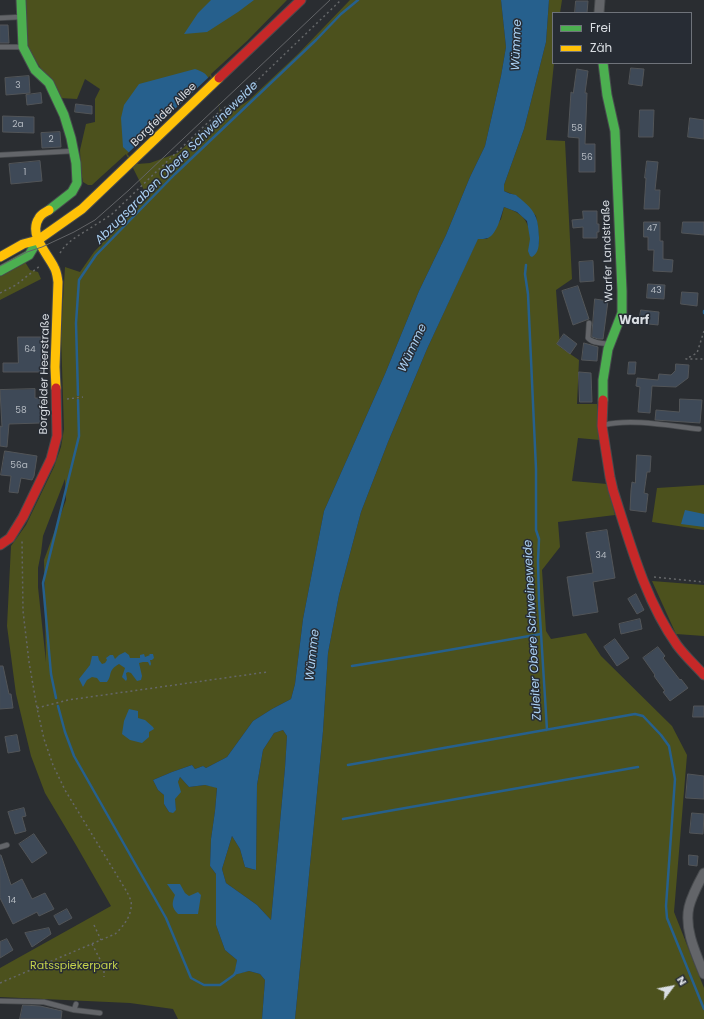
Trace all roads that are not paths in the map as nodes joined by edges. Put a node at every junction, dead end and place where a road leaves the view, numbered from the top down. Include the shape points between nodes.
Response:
1 (21, 0) edge
2 (301, 0) edge
3 (600, 0) edge
4 (599, 12) edge
5 (22, 17) junction
6 (0, 18) edge
7 (0, 47) edge
8 (24, 47) junction
9 (603, 64) edge
10 (74, 151) junction
11 (0, 155) edge
12 (77, 183) junction
13 (96, 196) junction
14 (38, 240) junction
15 (0, 257) edge
16 (0, 271) edge
17 (589, 323) dead end
18 (610, 344) junction
19 (602, 426) junction
20 (700, 430) dead end
21 (0, 545) edge
22 (704, 675) edge
23 (7, 845) dead end
24 (0, 847) edge
25 (704, 873) edge
26 (704, 974) edge
27 (0, 1001) edge
28 (76, 1004) dead end
29 (74, 1010) junction
30 (100, 1013) dead end

1 - 5 street
2 - 13 street, Borgfelder Allee
3 - 4 street
5 - 6 lane
5 - 8 street
7 - 8 lane
8 - 10 street via 36,70 49,83 64,115
9 - 18 street, Warfer Landstraße via 615,131 622,291 622,313
10 - 11 lane
10 - 12 street
12 - 13 street via 85,193
12 - 14 street via 72,192 39,217 35,227
13 - 14 street, Borgfelder Allee
14 - 15 street, Borgfelder Allee via 22,244
14 - 16 street, Borgfelder Allee via 28,255
14 - 21 street, Borgfelder Heerstraße via 57,273 58,282 55,367 57,436 50,459 17,527 10,538
17 - 18 lane via 588,338 593,342
18 - 19 street, Warfer Landstraße via 603,380
19 - 20 lane via 614,423 641,423
19 - 22 street, Warfer Landstraße via 613,490 655,608 675,642
23 - 24 lane
25 - 26 street via 688,908 687,919 694,950
27 - 29 lane via 44,1002
28 - 29 lane
29 - 30 lane

